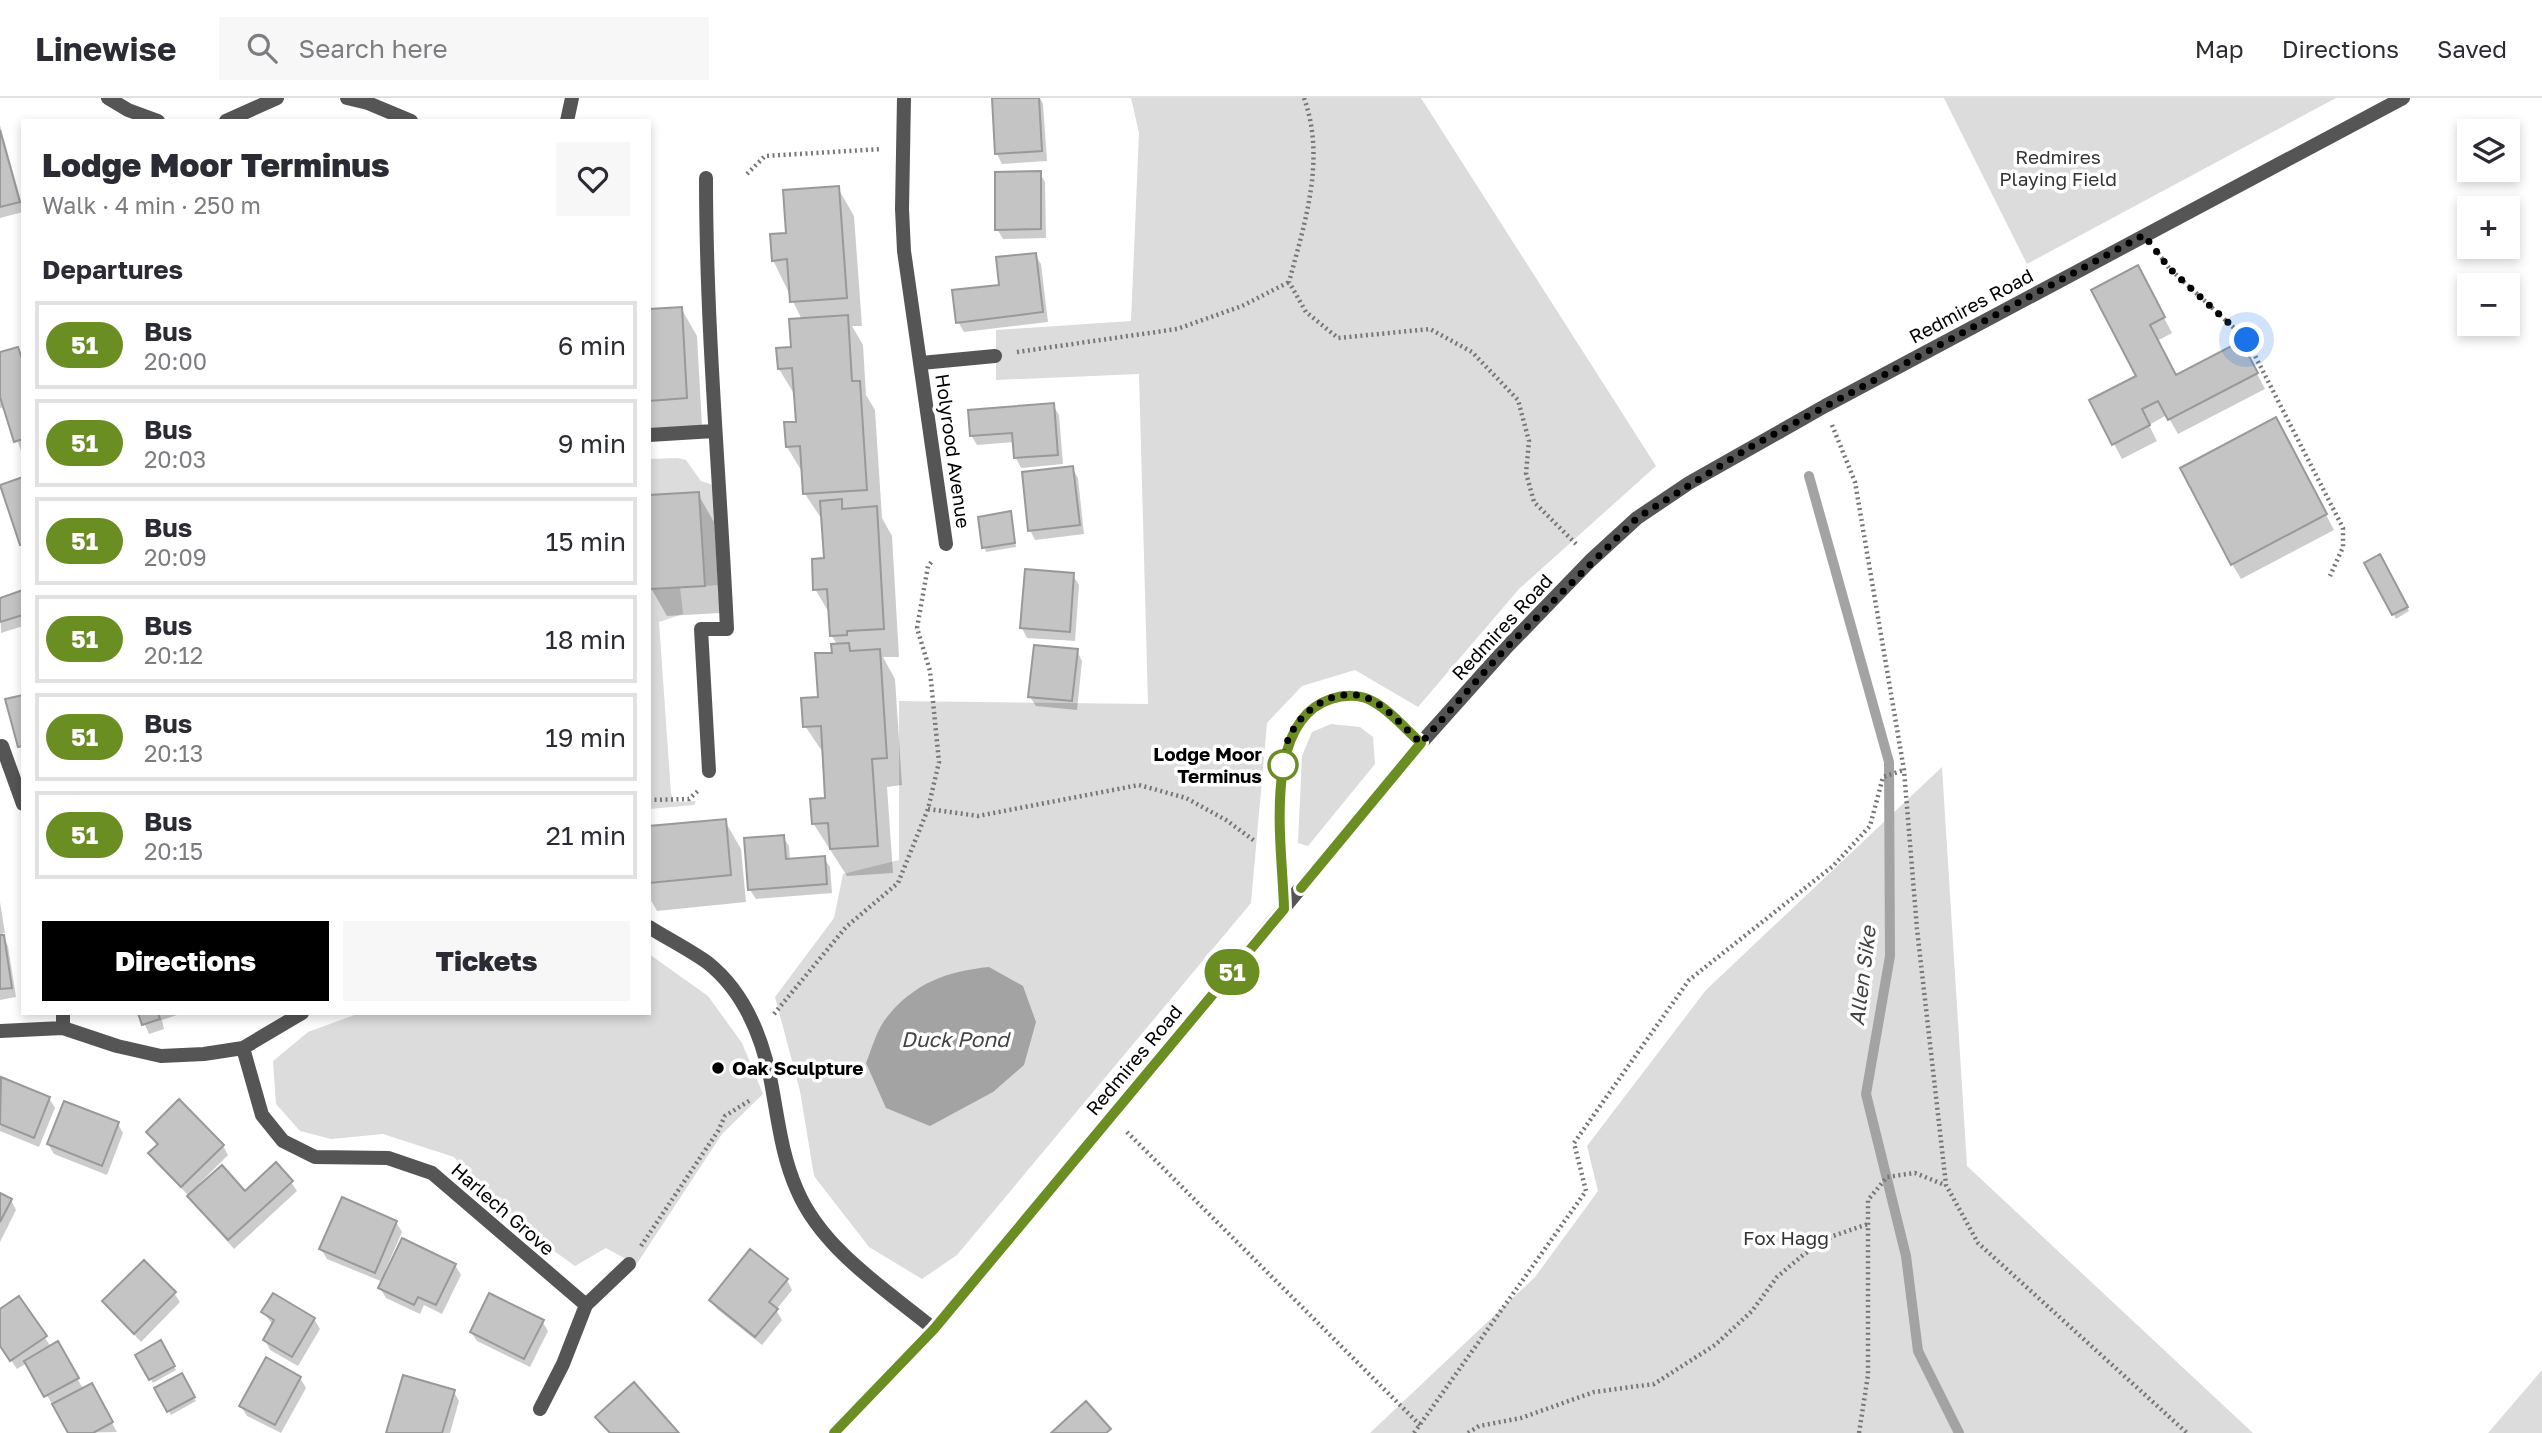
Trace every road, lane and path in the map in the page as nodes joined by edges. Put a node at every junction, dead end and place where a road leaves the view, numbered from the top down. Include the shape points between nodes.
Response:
1 (108, 98) edge
2 (277, 98) edge
3 (347, 98) edge
4 (572, 98) edge
5 (904, 98) edge
6 (1304, 98) edge
7 (2403, 98) edge
8 (369, 100) edge
9 (153, 119) edge
10 (230, 119) edge
11 (407, 119) edge
12 (567, 119) edge
13 (902, 148) junction
14 (747, 174) dead end
15 (706, 178) dead end
16 (2144, 235) junction
17 (1289, 282) junction
18 (995, 356) joint
19 (921, 363) junction
20 (1825, 406) junction
21 (713, 431) junction
22 (651, 435) edge
23 (946, 544) joint
24 (1590, 561) junction
25 (2330, 576) dead end
26 (1421, 743) junction
27 (2, 746) dead end
28 (1904, 770) junction
29 (709, 771) joint
30 (21, 794) edge
31 (651, 800) edge
32 (928, 809) junction
33 (1283, 873) junction
34 (1284, 909) junction
35 (651, 928) edge
36 (299, 1015) edge
37 (63, 1021) edge
38 (0, 1031) edge
39 (758, 1034) junction
40 (243, 1048) junction
41 (773, 1089) junction
42 (1112, 1117) junction
43 (1946, 1185) junction
44 (1868, 1224) junction
45 (629, 1264) joint
46 (586, 1304) junction
47 (934, 1329) junction
48 (540, 1409) dead end
49 (1419, 1425) junction
50 (834, 1433) edge
51 (1414, 1433) edge
52 (1468, 1433) edge
53 (1859, 1433) edge
54 (2187, 1433) edge

1 - 9 street
2 - 10 street
3 - 8 street
4 - 12 street
5 - 13 street, Holyrood Avenue
6 - 17 path via 1313,122 1314,178
7 - 16 street, Redmires Road
8 - 11 street
13 - 14 path via 765,156
13 - 19 street, Holyrood Avenue via 904,251
15 - 21 street
16 - 20 street, Redmires Road
16 - 25 path via 2169,268 2247,340 2343,528 2343,547
17 - 18 path via 1242,306 1177,329
17 - 24 path via 1306,312 1338,338 1430,329 1472,352 1518,400 1529,441 1526,473 1534,502
18 - 19 street, Holyrood Avenue
19 - 23 street, Holyrood Avenue
20 - 24 street, Redmires Road via 1689,483 1637,518
20 - 28 path via 1855,482
21 - 22 street
21 - 29 street via 727,629 701,629
23 - 32 path via 928,566 917,628 930,671 939,762
24 - 26 street, Redmires Road
26 - 33 street via 1371,700 1344,695 1314,704 1294,727 1283,756
26 - 34 street, Redmires Road
27 - 30 street
28 - 43 path
28 - 49 path via 1883,778 1870,826 1833,866 1689,980 1574,1143 1586,1191
29 - 31 path via 701,789 689,799
32 - 33 path via 978,816 1139,785 1186,798 1226,820 1254,839
32 - 39 path via 898,883 846,927
33 - 34 street
34 - 42 street, Redmires Road
35 - 39 street via 708,964 731,986 752,1016
36 - 40 street
37 - 38 street
37 - 40 street via 117,1046 161,1056
39 - 41 street
40 - 46 street, Harlech Grove via 262,1115 283,1141 315,1157 387,1157 432,1173
41 - 45 path via 725,1116
41 - 47 street via 781,1147 797,1192 821,1231
42 - 47 street, Redmires Road
42 - 49 path
43 - 44 path via 1915,1172 1887,1177 1868,1200
43 - 54 path via 1978,1243
44 - 52 path via 1833,1236 1803,1255 1716,1345 1654,1384 1594,1392
44 - 53 path via 1868,1375
45 - 46 street
46 - 48 street
47 - 50 street, Redmires Road
49 - 51 path

